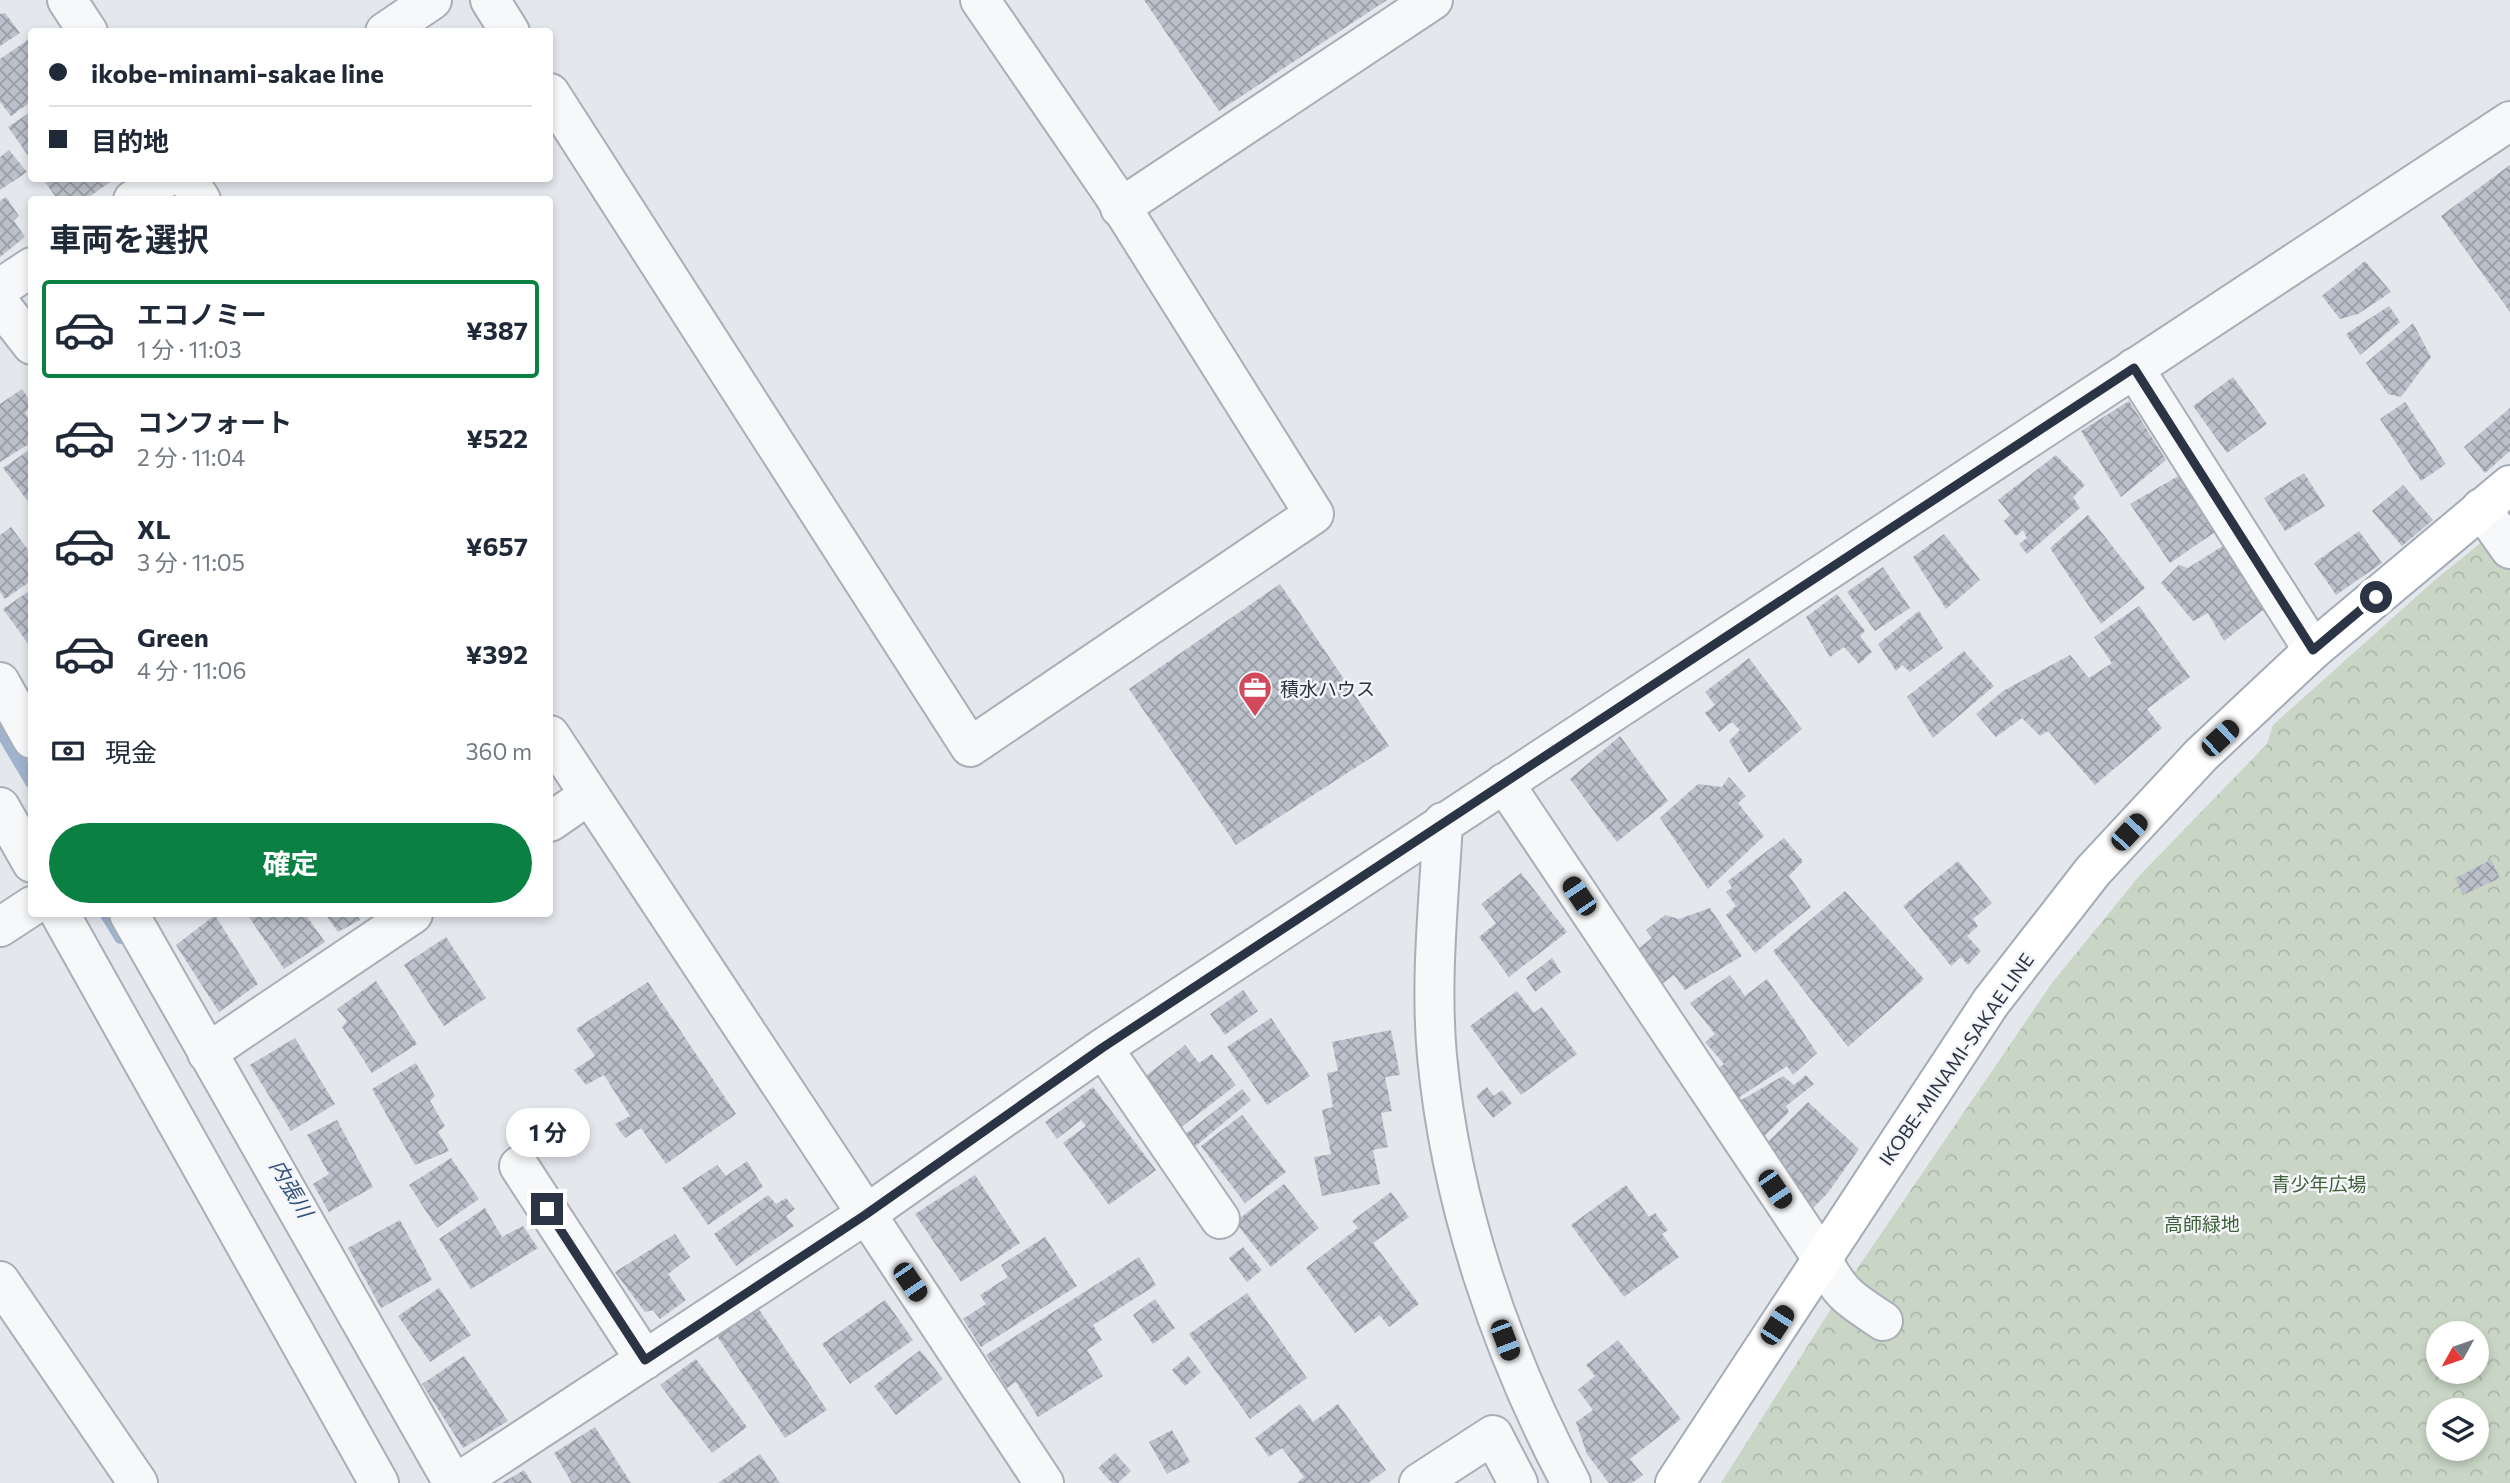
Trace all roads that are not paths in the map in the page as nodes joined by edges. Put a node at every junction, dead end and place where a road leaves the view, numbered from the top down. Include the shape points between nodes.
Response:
1 (67, 0) edge
2 (432, 0) edge
3 (490, 0) edge
4 (980, 0) edge
5 (1433, 0) edge
6 (85, 28) edge
7 (391, 28) edge
8 (508, 28) edge
9 (553, 98) edge
10 (2510, 121) edge
11 (159, 182) edge
12 (139, 196) edge
13 (1120, 208) junction
14 (28, 270) edge
15 (0, 288) edge
16 (0, 304) edge
17 (28, 340) edge
18 (2134, 368) junction
19 (2510, 485) edge
20 (2481, 508) junction
21 (2510, 549) edge
22 (2313, 650) junction
23 (0, 682) edge
24 (28, 732) edge
25 (553, 740) edge
26 (1504, 783) junction
27 (589, 795) junction
28 (0, 807) edge
29 (553, 820) edge
30 (1444, 822) junction
31 (28, 856) edge
32 (28, 909) edge
33 (62, 917) edge
34 (130, 917) edge
35 (409, 917) edge
36 (0, 927) edge
37 (1102, 1048) junction
38 (207, 1053) junction
39 (519, 1166) dead end
40 (865, 1215) junction
41 (1220, 1219) dead end
42 (1821, 1257) junction
43 (0, 1281) edge
44 (1883, 1321) dead end
45 (645, 1360) junction
46 (138, 1483) edge
47 (379, 1483) edge
48 (455, 1483) edge
49 (1044, 1483) edge
50 (1419, 1483) edge
51 (1518, 1483) edge
52 (1571, 1483) edge
53 (1675, 1483) edge

1 - 6 street
2 - 7 street
3 - 8 street
4 - 13 street
5 - 13 street
9 - 13 street via 970,747 1314,514
10 - 18 street
11 - 12 street
14 - 15 street
16 - 17 street
18 - 22 street
18 - 26 street
19 - 20 main road, IKOBE-MINAMI-SAKAE LINE
20 - 21 street
20 - 22 main road, IKOBE-MINAMI-SAKAE LINE
22 - 42 main road, IKOBE-MINAMI-SAKAE LINE via 2202,755 2093,871 1991,1002
23 - 24 street
25 - 27 street
26 - 30 street
26 - 42 street
27 - 29 street
27 - 40 street
28 - 31 street
30 - 37 street
30 - 52 street via 1437,1055 1452,1158 1497,1319 1521,1382
32 - 36 street
33 - 47 street
34 - 38 street
35 - 38 street
37 - 40 street
37 - 41 street
38 - 48 street
39 - 45 street
40 - 45 street
40 - 49 street
42 - 44 street via 1844,1296
42 - 53 main road, IKOBE-MINAMI-SAKAE LINE
43 - 46 street
45 - 48 street
50 - 51 street via 1493,1435

